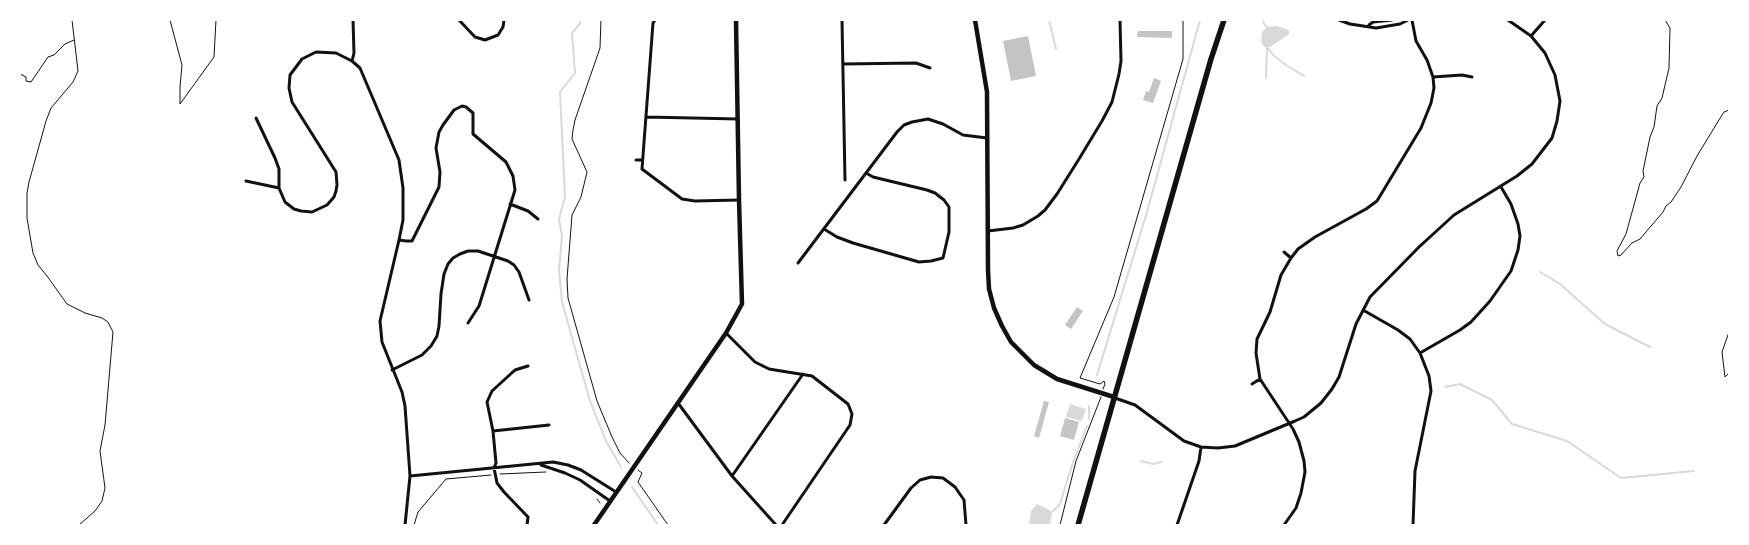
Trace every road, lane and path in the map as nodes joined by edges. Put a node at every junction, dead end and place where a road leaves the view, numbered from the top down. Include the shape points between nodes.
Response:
1 (72, 20) edge
2 (170, 20) edge
3 (216, 20) edge
4 (353, 20) edge
5 (458, 20) edge
6 (504, 20) edge
7 (601, 20) edge
8 (655, 20) edge
9 (736, 20) edge
10 (842, 20) edge
11 (975, 20) edge
12 (1120, 20) edge
13 (1183, 20) edge
14 (1224, 20) edge
15 (1339, 20) edge
16 (1392, 20) edge
17 (1406, 20) edge
18 (1412, 20) edge
19 (1508, 20) edge
20 (1545, 20) edge
21 (1665, 20) edge
22 (1368, 25) junction
23 (1531, 36) junction
24 (74, 40) junction
25 (352, 61) junction
26 (843, 64) junction
27 (930, 68) dead end
28 (20, 74) edge
29 (1433, 77) junction
30 (1472, 77) dead end
31 (1729, 110) edge
32 (646, 117) junction
33 (256, 118) dead end
34 (739, 119) junction
35 (987, 138) junction
36 (636, 160) dead end
37 (642, 160) junction
38 (866, 173) junction
39 (846, 180) dead end
40 (246, 181) dead end
41 (1501, 187) junction
42 (279, 188) junction
43 (739, 200) junction
44 (510, 204) junction
45 (538, 219) dead end
46 (824, 229) junction
47 (988, 231) junction
48 (399, 240) junction
49 (1284, 252) dead end
50 (493, 256) junction
51 (1291, 258) junction
52 (798, 263) dead end
53 (529, 300) dead end
54 (1362, 310) junction
55 (468, 323) dead end
56 (1729, 332) edge
57 (726, 333) junction
58 (1420, 353) junction
59 (528, 366) dead end
60 (392, 370) junction
61 (1729, 373) edge
62 (803, 374) junction
63 (1260, 379) junction
64 (1105, 384) dead end
65 (1252, 384) dead end
66 (1114, 397) junction
67 (678, 403) junction
68 (1098, 407) dead end
69 (549, 424) dead end
70 (1290, 424) junction
71 (493, 431) junction
72 (1201, 447) junction
73 (628, 463) dead end
74 (541, 464) junction
75 (494, 468) junction
76 (642, 473) dead end
77 (410, 476) junction
78 (732, 476) junction
79 (616, 492) junction
80 (610, 501) junction
81 (79, 525) edge
82 (405, 525) edge
83 (527, 525) edge
84 (594, 525) edge
85 (668, 525) edge
86 (776, 525) edge
87 (782, 525) edge
88 (884, 525) edge
89 (966, 525) edge
90 (1060, 525) edge
91 (1078, 525) edge
92 (1177, 525) edge
93 (1284, 525) edge
94 (1413, 525) edge

1 - 24 path
2 - 3 path via 182,64 180,104 214,57
4 - 25 street
5 - 6 street via 475,37 485,40 498,35
7 - 73 path via 600,48 573,130 572,139 587,172 572,215 568,298 597,400 612,437
8 - 32 street
9 - 34 street
10 - 26 street
11 - 35 street via 985,77
12 - 47 street via 1121,61 1112,102 1079,159 1057,194 1038,216 1014,228
13 - 64 path via 1183,59 1114,297 1080,378 1100,384 1104,381
14 - 66 highway
15 - 22 street
16 - 22 street
17 - 22 street via 1388,27
18 - 29 street via 1416,41
19 - 23 street
20 - 23 street
21 - 31 path via 1670,28 1669,68 1657,106 1644,177 1626,234 1617,251 1618,256 1640,239 1671,202 1722,115
23 - 41 street via 1545,53 1555,75 1560,101 1557,121 1552,138 1532,164
24 - 28 path via 48,57 31,82
24 - 81 path via 78,72 51,108 46,121 29,182 27,218 38,265 68,304 102,318 113,332 106,425 100,451 104,488 102,501
25 - 42 street via 336,53 316,52 296,64 289,81 292,102 336,172 334,196 327,205 307,212 289,205
25 - 48 street via 360,68 399,160 403,220
26 - 27 street via 916,63
26 - 39 street
29 - 30 street
29 - 51 street via 1434,88 1428,113 1376,202 1315,237
32 - 34 street
32 - 37 street
33 - 42 street via 279,169
34 - 43 street
35 - 38 street via 963,135 928,119 912,122 897,132
35 - 47 street
36 - 37 street
37 - 43 street via 642,169 682,198 695,201
38 - 46 street
38 - 46 street via 927,190 944,200 949,207 949,232 943,258 918,262 853,243
40 - 42 street
41 - 54 street via 1454,215 1370,297
41 - 58 street via 1511,204 1520,236 1512,271 1471,322
43 - 57 street via 742,304
44 - 45 street
44 - 48 street via 515,190 510,168 473,134 474,119 470,109 458,107 443,125 437,140 439,187 412,241
44 - 50 street
46 - 52 street
47 - 66 street via 991,297 1011,342 1034,365 1057,379
48 - 60 street via 380,321 382,342
49 - 51 street
50 - 53 street via 514,265
50 - 55 street via 479,306
50 - 60 street via 468,251 452,258 444,274 437,336 422,355
51 - 63 street via 1258,339 1256,354
54 - 58 street via 1398,330
54 - 70 street via 1339,377 1326,399
56 - 61 path via 1722,352 1725,377
57 - 62 street via 755,362
57 - 67 street
58 - 94 street via 1431,391 1415,471
59 - 71 street via 515,370 488,397
60 - 77 street via 405,406
62 - 78 street
62 - 87 street via 812,376 848,404 852,414 850,425
63 - 65 street
63 - 70 street
66 - 72 street via 1135,405 1175,435
66 - 91 highway
67 - 78 street
67 - 79 street
68 - 90 path via 1076,461
69 - 71 street
70 - 72 street via 1235,446
70 - 93 street via 1299,442 1305,472 1299,501
71 - 75 street
72 - 92 street
74 - 75 street
74 - 79 street via 568,465
74 - 80 street via 580,480
75 - 77 street
75 - 83 street via 497,483 528,517
76 - 85 path via 638,482
77 - 82 street
78 - 86 street
79 - 80 street
80 - 84 street
88 - 89 street via 911,488 920,480 931,477 943,478 956,487 964,500

